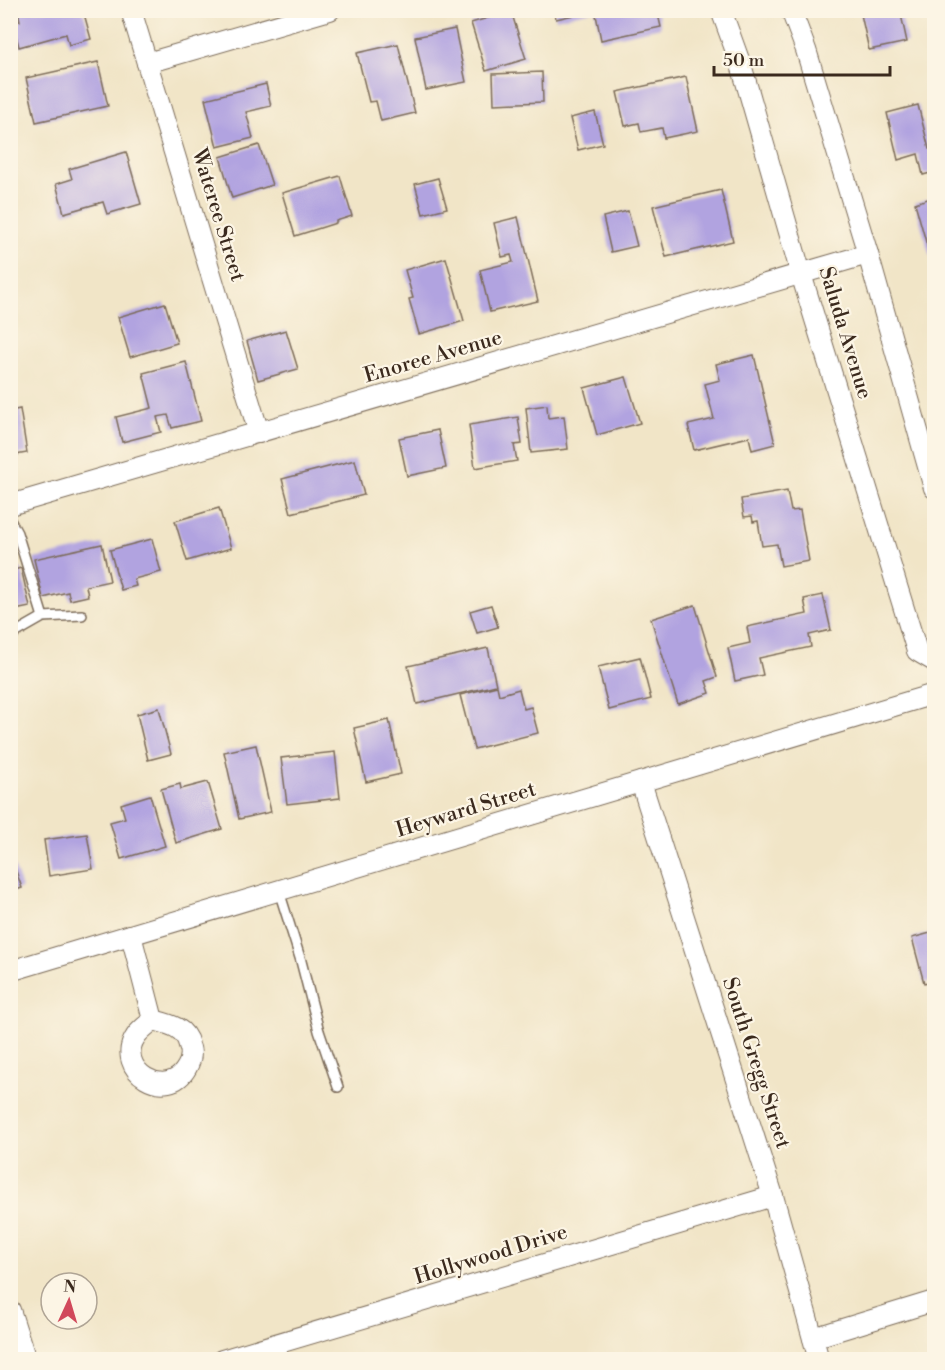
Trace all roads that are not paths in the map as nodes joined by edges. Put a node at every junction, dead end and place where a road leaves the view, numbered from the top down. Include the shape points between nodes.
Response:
1 (130, 10) edge
2 (330, 10) edge
3 (721, 10) edge
4 (791, 10) edge
5 (147, 63) junction
6 (868, 254) junction
7 (801, 274) junction
8 (259, 433) junction
9 (934, 488) edge
10 (10, 505) edge
11 (10, 520) edge
12 (82, 615) dead end
13 (43, 617) junction
14 (15, 633) dead end
15 (934, 661) edge
16 (934, 694) edge
17 (641, 782) junction
18 (279, 891) junction
19 (131, 935) junction
20 (10, 971) edge
21 (153, 1020) dead end
22 (338, 1087) dead end
23 (773, 1196) junction
24 (934, 1301) edge
25 (10, 1310) edge
26 (813, 1338) junction
27 (26, 1359) edge
28 (222, 1359) edge
29 (819, 1359) edge

1 - 5 street, Wateree Street
2 - 5 street
3 - 7 street, Saluda Avenue via 742,68
4 - 6 street, Saluda Avenue
5 - 8 street, Wateree Street
6 - 7 street, Enoree Avenue
6 - 9 street, Saluda Avenue
7 - 8 street, Enoree Avenue
7 - 15 street, Saluda Avenue via 917,651
8 - 10 street, Enoree Avenue
11 - 13 lane
12 - 13 lane
13 - 14 lane
16 - 17 street, Heyward Street
17 - 18 street, Heyward Street
17 - 23 street, South Gregg Street
18 - 19 street, Heyward Street
18 - 22 lane
19 - 20 street, Heyward Street
19 - 21 street
23 - 26 street, South Gregg Street
23 - 28 street, Hollywood Drive
24 - 26 street
25 - 27 street
26 - 29 street, South Gregg Street

